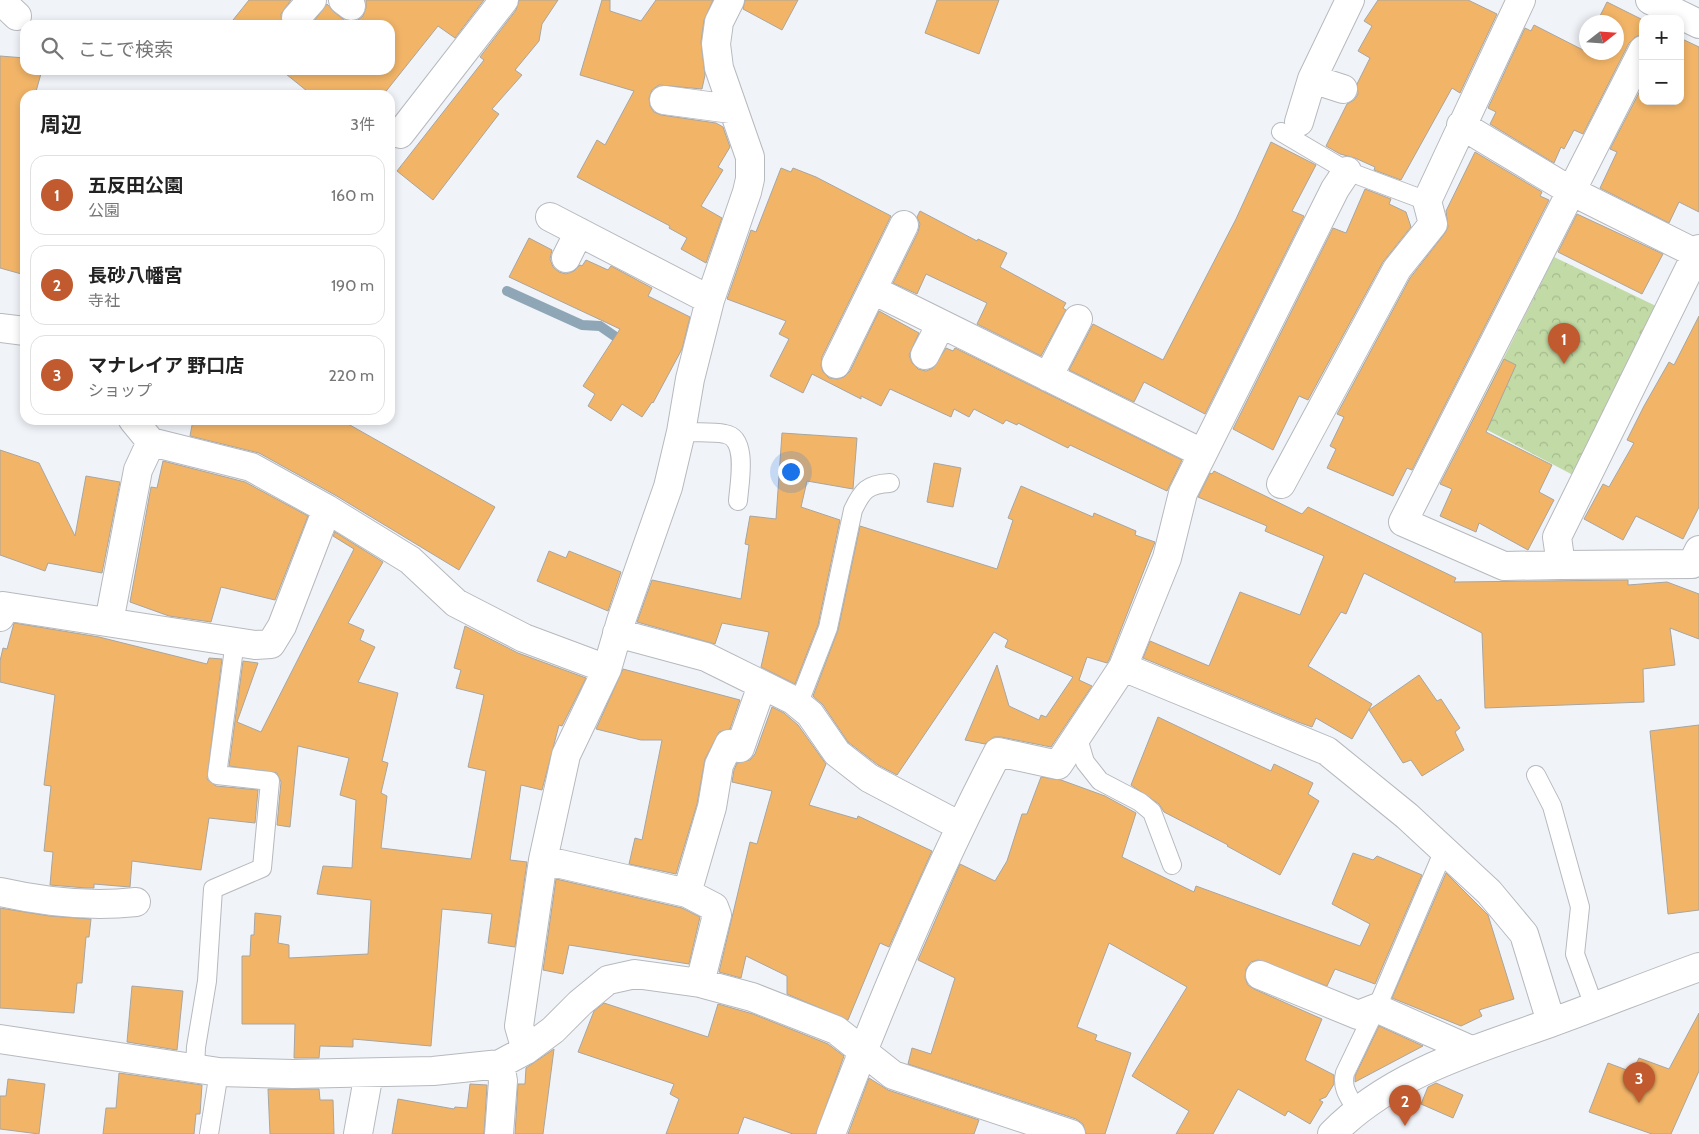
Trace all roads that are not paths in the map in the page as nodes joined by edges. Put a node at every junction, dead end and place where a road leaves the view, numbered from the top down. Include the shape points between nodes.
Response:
1 (504, 0) edge
2 (730, 0) edge
3 (1350, 0) edge
4 (1521, 0) edge
5 (1658, 9) edge
6 (1699, 24) edge
7 (1639, 58) edge
8 (1312, 79) junction
9 (1343, 89) dead end
10 (664, 100) dead end
11 (732, 109) junction
12 (1460, 125) junction
13 (1290, 127) joint
14 (400, 134) dead end
15 (1347, 171) junction
16 (1571, 191) junction
17 (1427, 201) junction
18 (550, 217) dead end
19 (904, 225) dead end
20 (579, 232) junction
21 (1698, 253) edge
22 (566, 258) dead end
23 (873, 290) junction
24 (710, 300) junction
25 (1078, 319) dead end
26 (941, 324) junction
27 (0, 328) edge
28 (20, 330) edge
29 (925, 354) dead end
30 (836, 364) dead end
31 (1048, 377) junction
32 (137, 425) edge
33 (681, 432) junction
34 (151, 442) junction
35 (1202, 454) junction
36 (890, 483) dead end
37 (1281, 484) dead end
38 (738, 501) dead end
39 (327, 509) junction
40 (1699, 550) edge
41 (1561, 565) junction
42 (0, 617) edge
43 (109, 622) junction
44 (617, 633) junction
45 (235, 641) junction
46 (1123, 667) junction
47 (607, 669) junction
48 (762, 685) junction
49 (798, 705) junction
50 (1077, 735) junction
51 (1536, 775) dead end
52 (960, 826) junction
53 (1444, 850) junction
54 (543, 860) junction
55 (1172, 864) dead end
56 (0, 892) edge
57 (687, 893) junction
58 (136, 902) dead end
59 (1699, 967) edge
60 (1260, 975) dead end
61 (700, 983) junction
62 (1594, 1006) junction
63 (1376, 1008) junction
64 (1551, 1022) junction
65 (0, 1039) edge
66 (526, 1050) junction
67 (1471, 1050) junction
68 (863, 1051) junction
69 (500, 1064) junction
70 (207, 1071) junction
71 (369, 1073) junction
72 (1358, 1112) junction
73 (209, 1134) edge
74 (358, 1134) edge
75 (499, 1134) edge
76 (831, 1134) edge
77 (1071, 1134) edge
78 (1332, 1134) edge

1 - 14 street
2 - 11 street via 719,22 716,44 719,68
3 - 8 street
4 - 12 street
5 - 6 street
7 - 16 street
8 - 9 street
8 - 13 street
10 - 11 street
11 - 24 street via 750,157 750,179
12 - 16 street
12 - 17 street
13 - 15 lane
15 - 17 lane
15 - 35 street
16 - 21 street
16 - 41 street via 1403,522 1504,566
17 - 37 street via 1433,224 1397,269
18 - 20 street
19 - 23 street
20 - 22 street
20 - 24 street
21 - 41 street via 1557,537
23 - 26 street
23 - 30 street
24 - 33 street via 690,379
25 - 31 street
26 - 29 street
26 - 31 street
27 - 28 street
31 - 35 street
32 - 34 street
33 - 38 lane via 727,434 738,442 741,452
33 - 44 street via 668,486
34 - 39 street via 251,467
34 - 43 street via 138,470
35 - 46 street via 1183,493 1164,566
36 - 49 lane via 877,483 861,492 853,510 828,628
39 - 45 street via 282,626 271,644
39 - 47 street via 410,560 456,603 524,638
40 - 41 street via 1692,564
42 - 43 street via 3,606
43 - 45 street
44 - 47 street
44 - 48 street via 706,657
45 - 70 lane via 217,776 270,781 262,868 213,889 207,981 196,1047
46 - 50 street
46 - 53 street via 1327,751
47 - 54 street via 566,755
48 - 49 street
48 - 57 street via 740,748 729,744 719,765 712,807
49 - 52 street via 810,714 837,753 862,773
50 - 52 street via 1058,765 998,752
50 - 55 lane via 1085,762 1100,781 1152,812
51 - 62 lane via 1552,806 1580,907 1575,954
52 - 68 street
53 - 63 lane
53 - 64 street via 1490,892 1524,934
54 - 57 street
54 - 66 street via 519,1026
56 - 58 street via 106,906
57 - 61 street via 714,907 717,915
59 - 62 street
60 - 63 street via 1358,1015
61 - 66 street via 635,974 608,980
61 - 68 street via 752,997 836,1030
62 - 64 street
63 - 67 street
63 - 72 lane via 1342,1083
64 - 67 street
65 - 70 street
66 - 69 street
67 - 72 street via 1400,1083
68 - 76 street
68 - 77 street via 893,1075
69 - 71 street
69 - 75 street via 503,1081
70 - 71 street
70 - 73 lane
71 - 74 street
72 - 78 street

